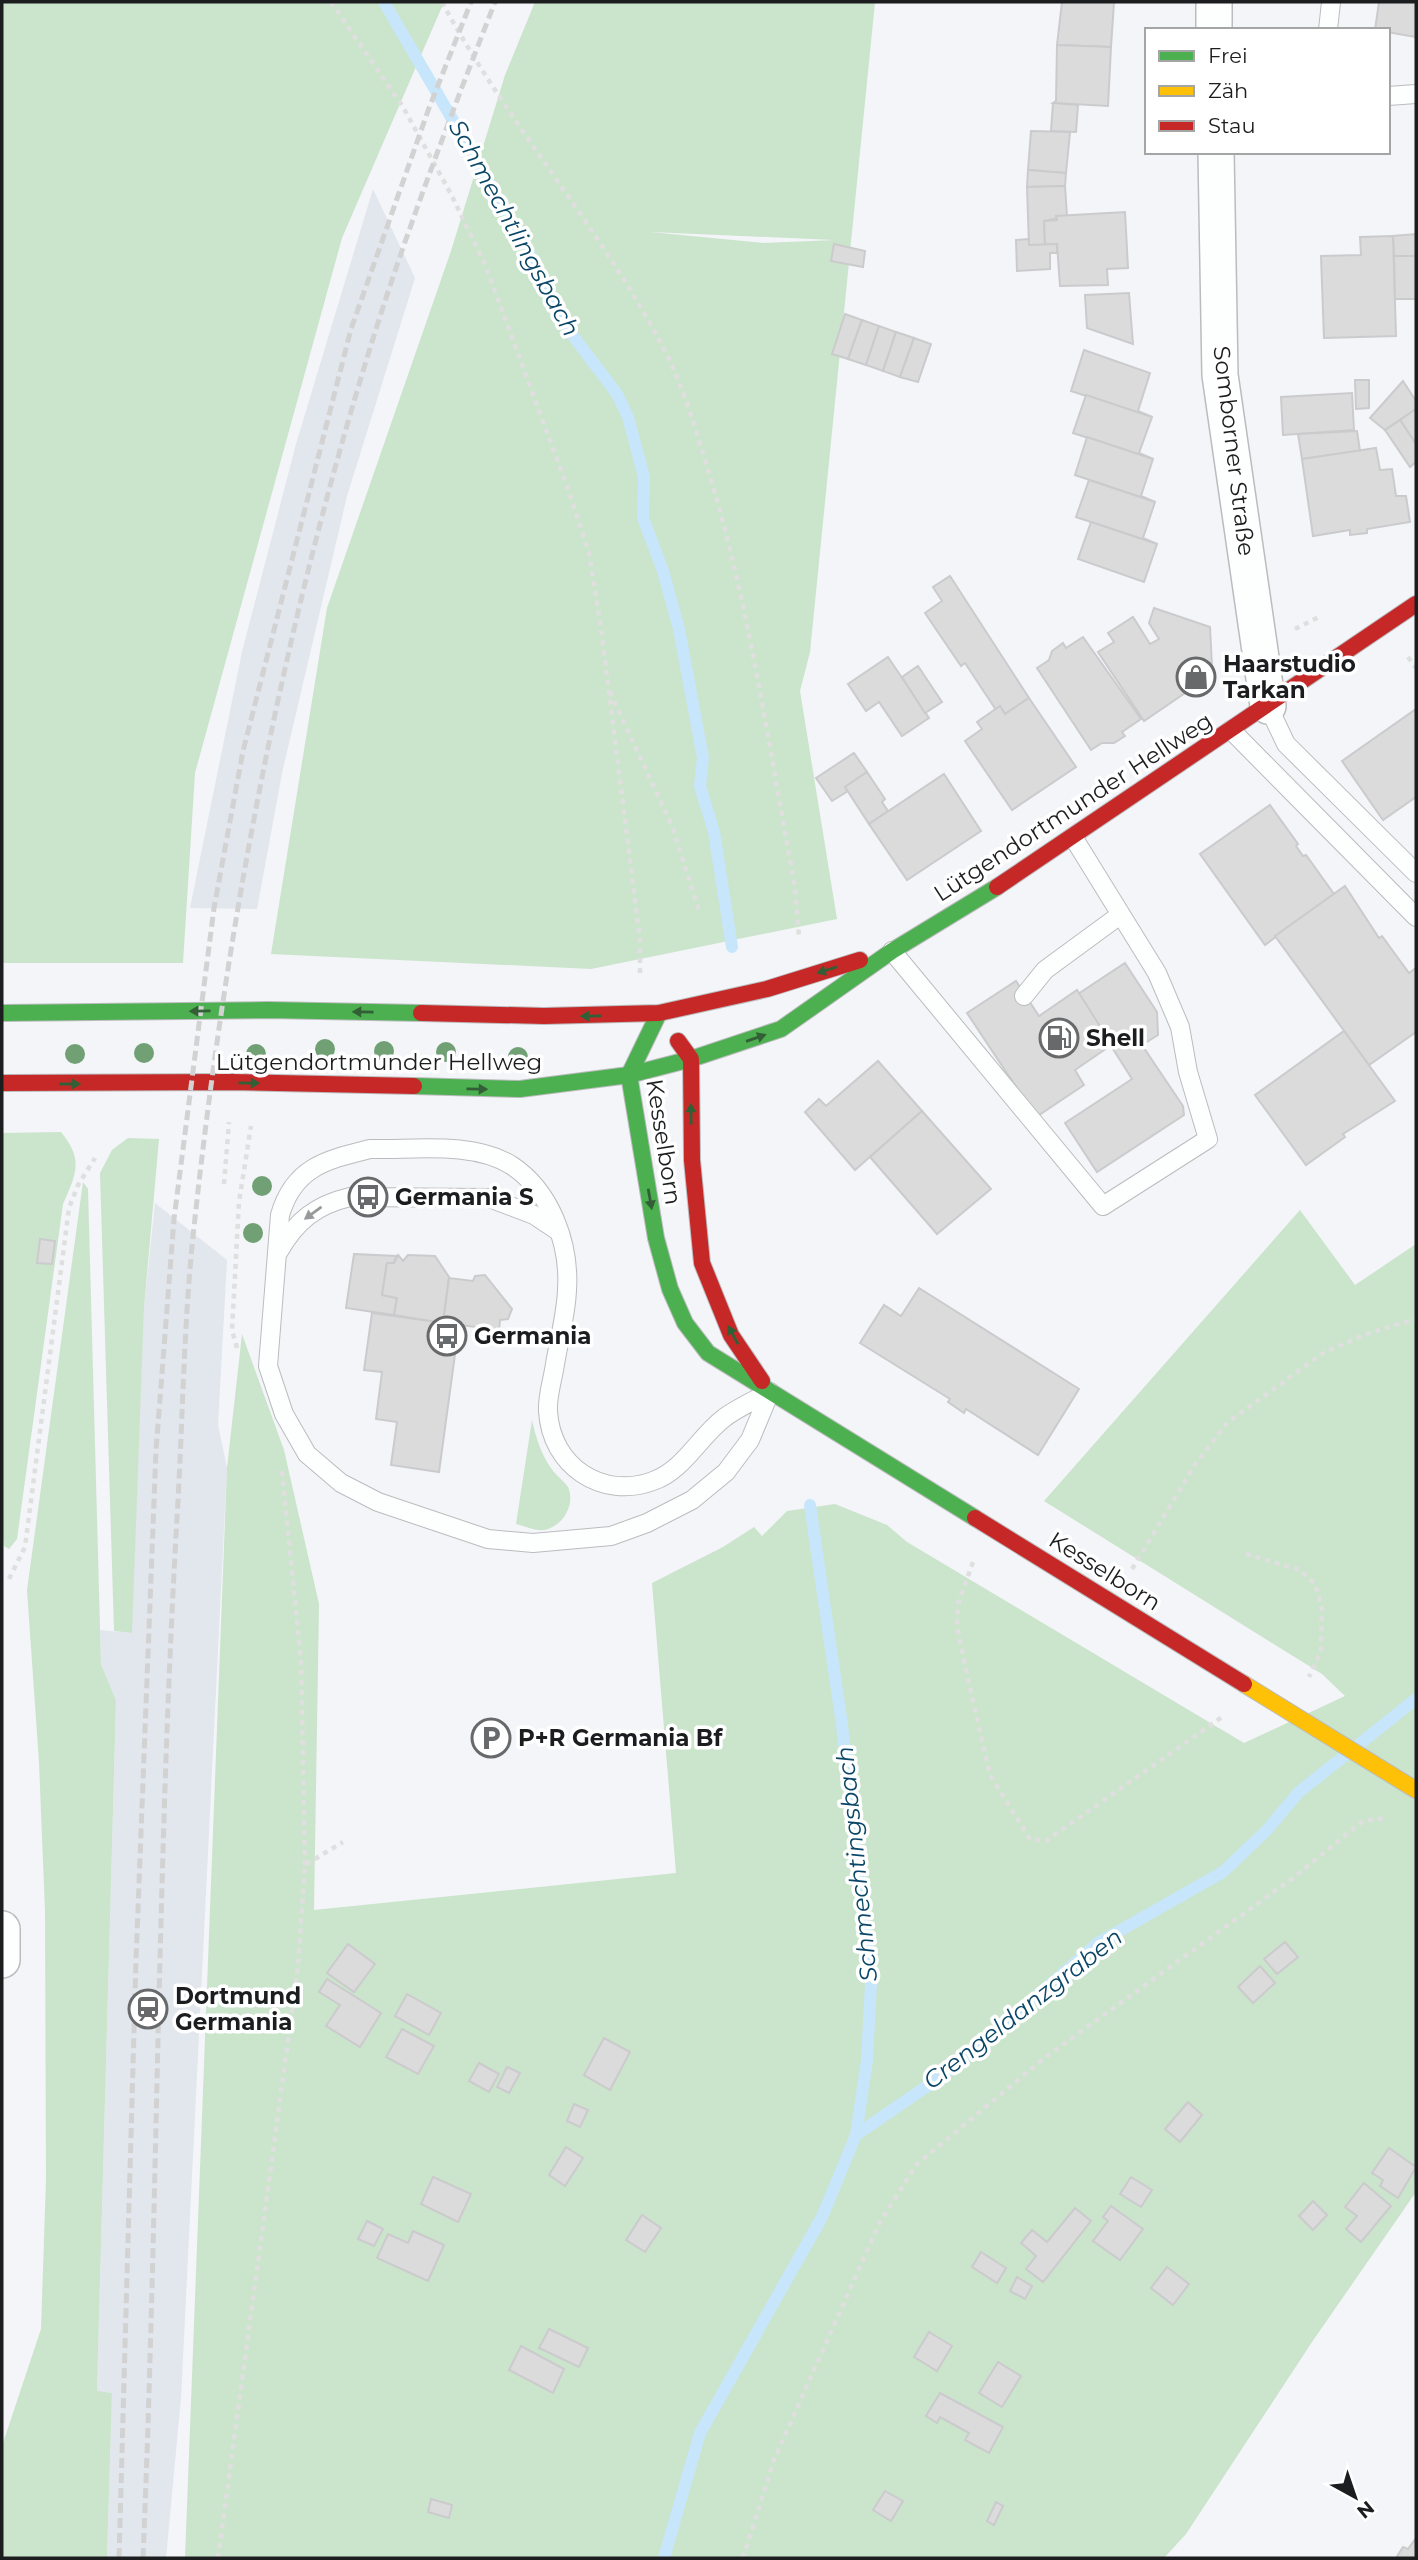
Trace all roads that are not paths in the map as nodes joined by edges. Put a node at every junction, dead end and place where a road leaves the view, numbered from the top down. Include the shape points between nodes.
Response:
1 (1214, 2) edge
2 (1331, 2) edge
3 (1214, 28) edge
4 (1328, 28) edge
5 (1416, 94) edge
6 (1390, 96) edge
7 (1216, 154) edge
8 (1415, 606) edge
9 (1268, 706) junction
10 (1231, 730) junction
11 (1073, 837) junction
12 (1416, 873) edge
13 (1120, 915) junction
14 (1416, 917) edge
15 (892, 951) junction
16 (1024, 996) dead end
17 (2, 1013) edge
18 (651, 1013) junction
19 (691, 1059) junction
20 (629, 1075) junction
21 (2, 1083) edge
22 (558, 1231) junction
23 (276, 1257) junction
24 (770, 1392) junction
25 (1410, 1786) edge
26 (2, 1929) edge
27 (2, 1960) edge

1 - 3 street
2 - 4 lane
5 - 6 lane
7 - 9 street, Somborner Straße via 1220,375
8 - 9 main road, Lütgendortmunder Hellweg
9 - 10 main road, Lütgendortmunder Hellweg
9 - 12 lane via 1286,744
10 - 11 main road, Lütgendortmunder Hellweg
10 - 14 lane
11 - 13 lane
11 - 15 main road, Lütgendortmunder Hellweg
13 - 15 lane via 1157,973 1180,1027 1208,1139 1103,1206 969,1031
13 - 16 lane via 1045,970
15 -> 18 main road, Lütgendortmunder Hellweg via 767,989
19 -> 15 main road, Lütgendortmunder Hellweg via 780,1029
18 -> 17 main road, Lütgendortmunder Hellweg
18 - 19 main road, Kesselborn
18 - 20 main road, Kesselborn
19 - 20 main road, Lütgendortmunder Hellweg
24 -> 19 main road, Kesselborn via 731,1335 702,1263 692,1160
21 -> 20 main road, Lütgendortmunder Hellweg via 231,1082 520,1089
20 -> 24 main road, Kesselborn via 656,1238 680,1312 708,1353
22 -> 23 lane via 525,1210 489,1198 350,1197 328,1202 308,1214
22 - 23 lane via 540,1191 509,1164 464,1150 370,1149 324,1160 296,1181 280,1215
22 - 24 lane via 568,1290 548,1410 560,1451 578,1472 609,1487 626,1489 656,1480 692,1453 723,1419
23 - 24 lane via 268,1366 284,1414 307,1454 341,1483 379,1502 488,1539 533,1544 611,1536 692,1500 726,1472 750,1440
24 - 25 main road, Kesselborn
26 - 27 street

